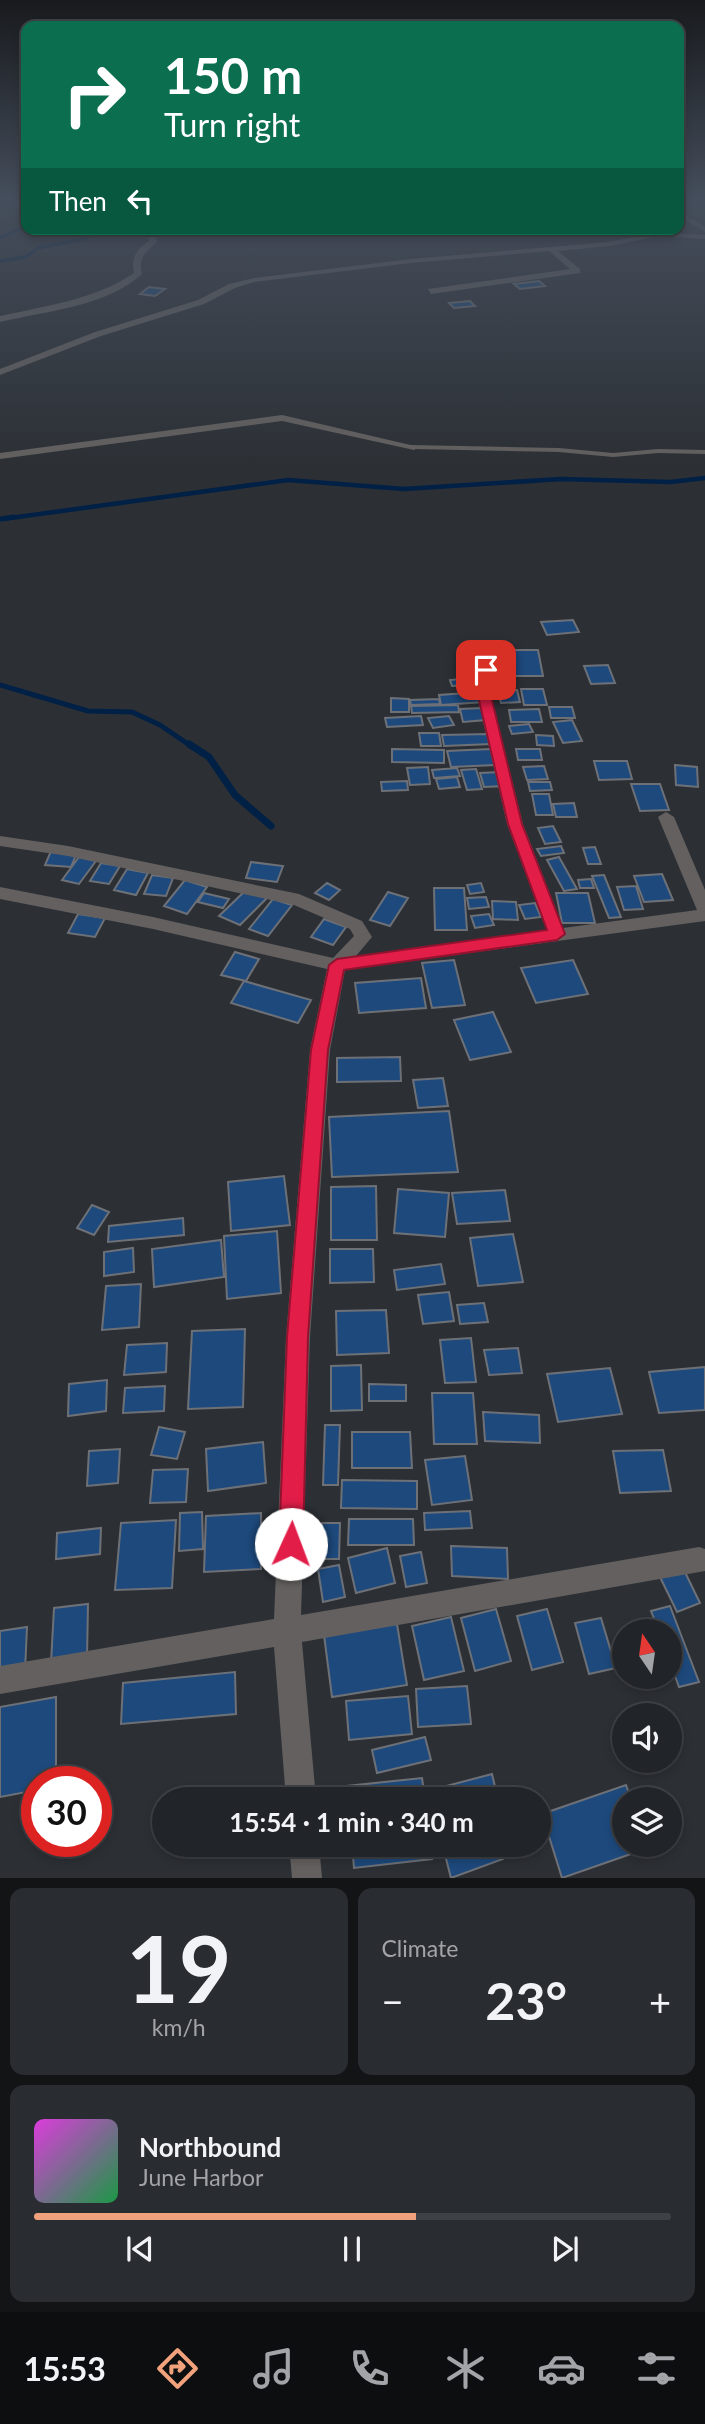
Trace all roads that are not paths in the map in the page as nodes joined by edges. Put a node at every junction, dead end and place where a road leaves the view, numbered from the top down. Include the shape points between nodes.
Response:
1 (110, 289) edge
2 (232, 289) edge
3 (448, 289) edge
4 (431, 291) dead end
5 (0, 319) edge
6 (0, 372) edge
7 (414, 447) joint
8 (705, 452) edge
9 (0, 456) edge
10 (479, 652) dead end
11 (666, 817) dead end
12 (0, 841) edge
13 (0, 893) edge
14 (705, 913) edge
15 (557, 934) junction
16 (337, 965) junction
17 (699, 1560) dead end
18 (287, 1632) junction
19 (0, 1680) edge
20 (300, 1787) edge
21 (305, 1857) edge
22 (307, 1878) edge

1 - 5 street
2 - 6 street
3 - 4 street
7 - 8 lane via 613,455
7 - 9 street via 282,418
10 - 15 street via 488,674 484,696 515,824
11 - 14 street
12 - 16 street via 299,900 356,925 363,937
13 - 16 street
14 - 15 street
15 - 16 street
16 - 18 street via 320,1050 298,1337
17 - 18 street
18 - 19 street
18 - 20 street
21 - 22 street

